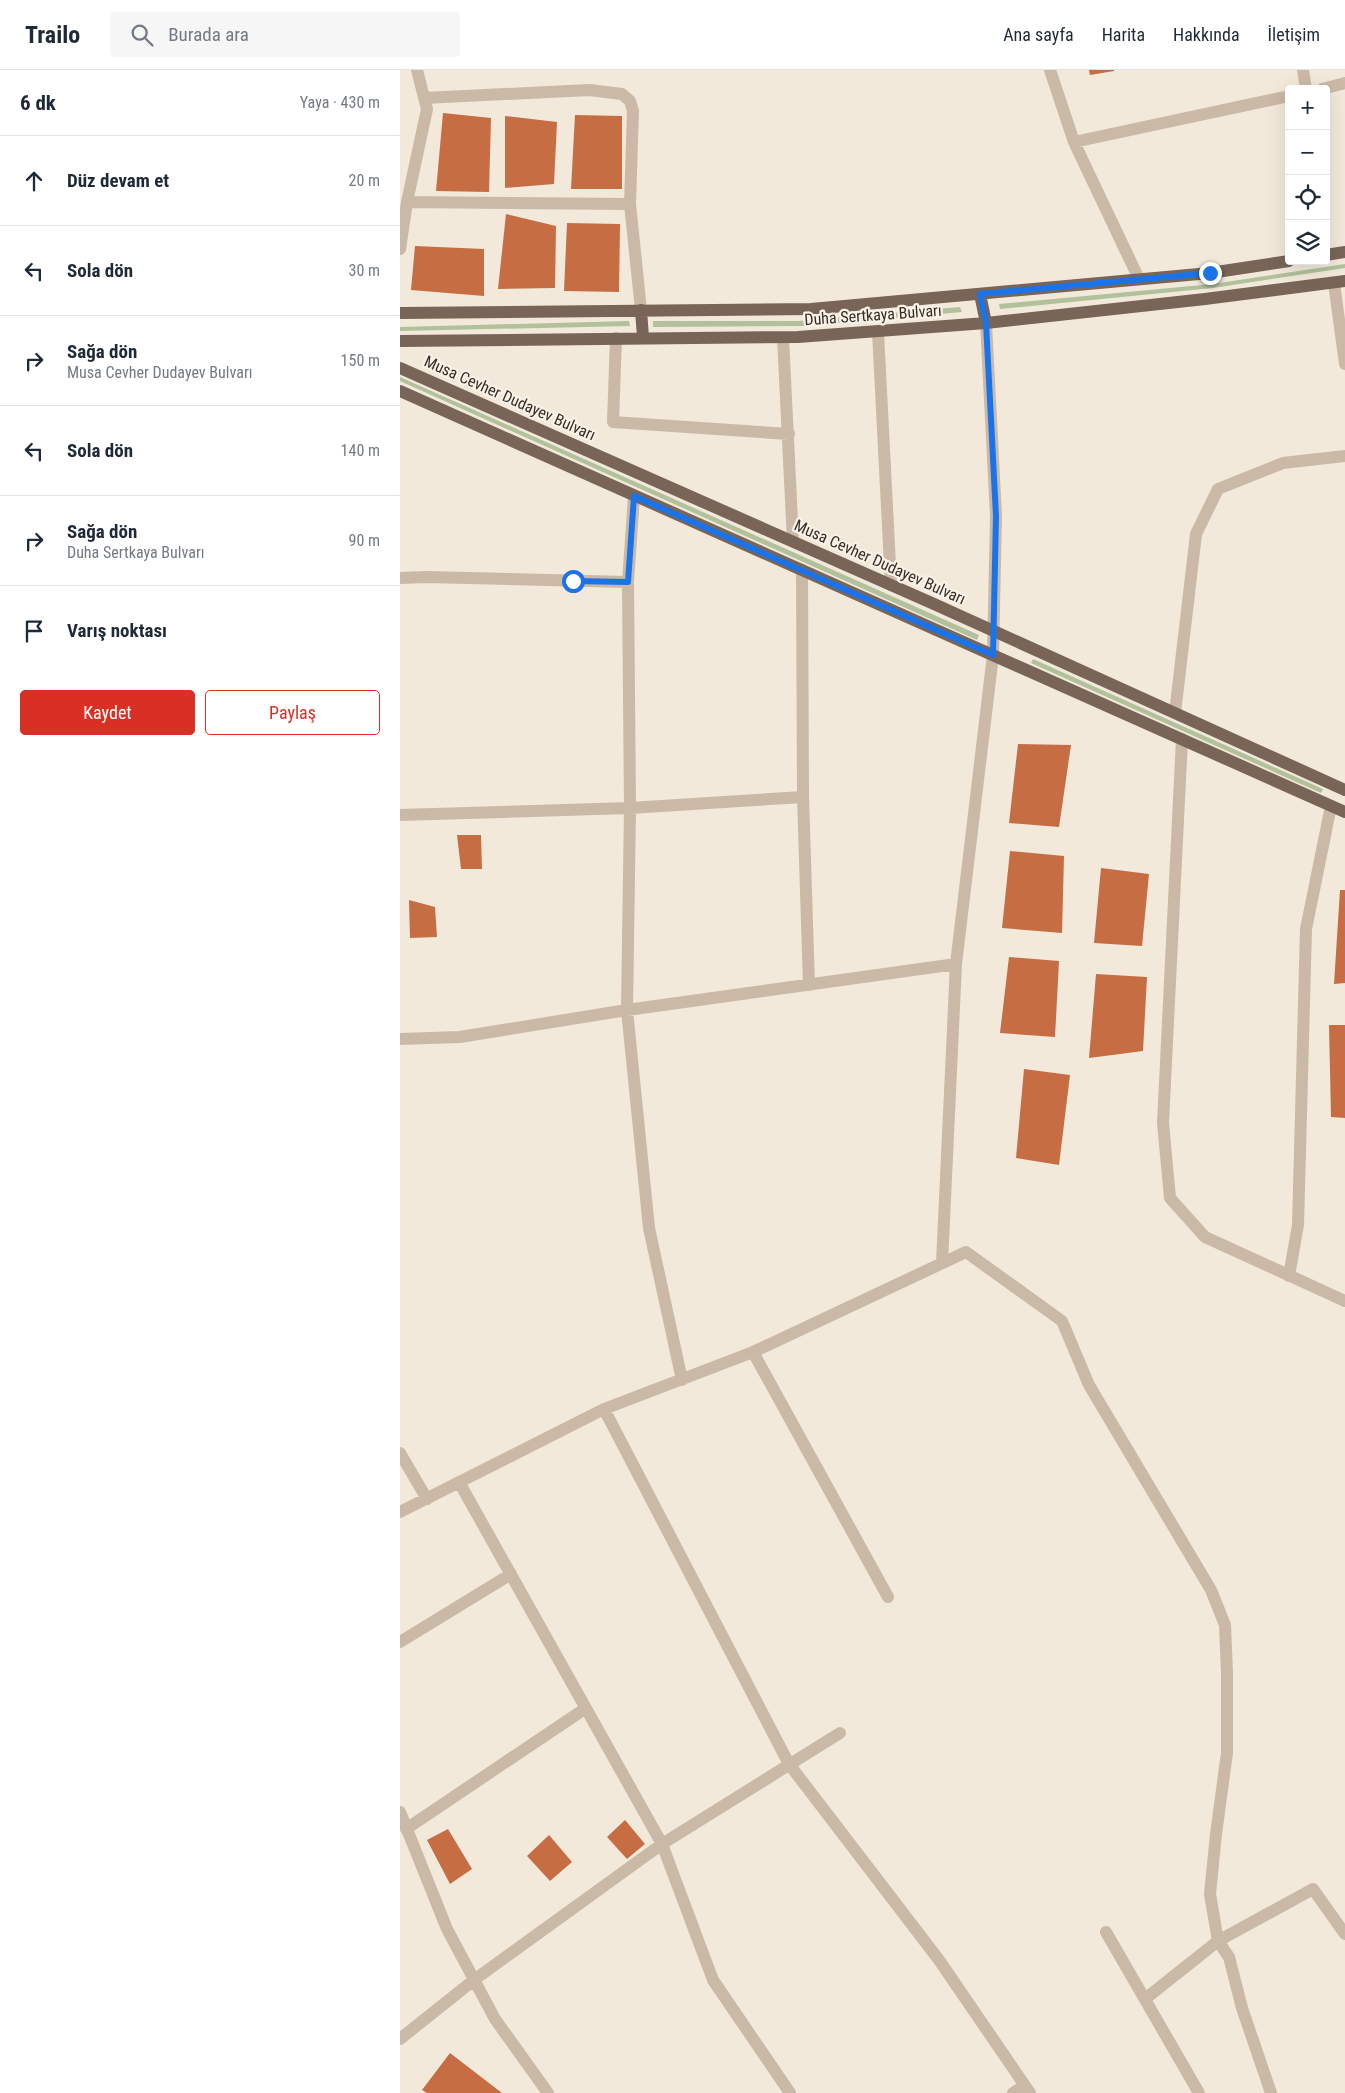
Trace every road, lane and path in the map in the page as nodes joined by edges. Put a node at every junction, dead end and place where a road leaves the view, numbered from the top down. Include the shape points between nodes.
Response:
1 (417, 70) edge
2 (1050, 70) edge
3 (1303, 70) edge
4 (1345, 83) edge
5 (1305, 85) edge
6 (1330, 87) edge
7 (1285, 97) edge
8 (424, 98) junction
9 (1074, 142) junction
10 (407, 202) junction
11 (630, 204) junction
12 (400, 249) edge
13 (1345, 252) edge
14 (1330, 254) edge
15 (1285, 262) edge
16 (1139, 279) junction
17 (1339, 282) edge
18 (980, 294) junction
19 (641, 310) junction
20 (400, 312) edge
21 (986, 323) junction
22 (878, 332) junction
23 (643, 337) junction
24 (616, 338) junction
25 (783, 338) junction
26 (400, 341) edge
27 (1345, 364) edge
28 (400, 368) edge
29 (400, 391) edge
30 (789, 434) junction
31 (1345, 456) edge
32 (634, 496) junction
33 (793, 541) junction
34 (802, 570) junction
35 (400, 578) edge
36 (628, 582) junction
37 (891, 585) junction
38 (994, 631) junction
39 (993, 655) junction
40 (1175, 713) junction
41 (1182, 740) junction
42 (1345, 790) edge
43 (803, 797) junction
44 (1331, 806) junction
45 (630, 808) junction
46 (1345, 812) edge
47 (400, 815) edge
48 (956, 964) junction
49 (809, 985) junction
50 (627, 1010) junction
51 (400, 1040) edge
52 (942, 1263) junction
53 (1289, 1276) junction
54 (1345, 1301) edge
55 (754, 1352) junction
56 (682, 1380) junction
57 (604, 1409) junction
58 (400, 1453) edge
59 (459, 1482) junction
60 (426, 1499) junction
61 (400, 1512) edge
62 (511, 1574) junction
63 (888, 1597) dead end
64 (400, 1642) edge
65 (586, 1708) junction
66 (840, 1734) dead end
67 (789, 1764) junction
68 (400, 1812) edge
69 (406, 1829) junction
70 (662, 1844) junction
71 (1106, 1932) dead end
72 (1345, 1934) edge
73 (1218, 1941) junction
74 (474, 1980) junction
75 (1145, 1999) junction
76 (400, 2039) edge
77 (1027, 2089) edge
78 (548, 2093) edge
79 (790, 2093) edge
80 (1013, 2093) edge
81 (1199, 2093) edge
82 (1271, 2093) edge

1 - 8 street
2 - 9 street
3 - 5 street
4 - 6 street
7 - 9 street
8 - 10 street via 427,109
8 - 11 street via 589,90 622,94 630,101 633,112
9 - 16 street
10 - 11 street
10 - 12 street
11 - 19 street
13 - 14 main road
15 - 16 main road, Duha Sertkaya Bulvarı
16 - 18 main road, Duha Sertkaya Bulvarı
17 - 21 main road, Duha Sertkaya Bulvarı
17 - 27 street
18 - 19 main road, Duha Sertkaya Bulvarı via 811,309
18 - 21 main road
19 - 20 main road, Duha Sertkaya Bulvarı
19 - 23 main road
21 - 22 main road, Duha Sertkaya Bulvarı
21 - 38 street via 996,516
22 - 25 main road, Duha Sertkaya Bulvarı
22 - 37 street
23 - 24 main road, Duha Sertkaya Bulvarı
23 - 25 main road, Duha Sertkaya Bulvarı
24 - 26 main road, Duha Sertkaya Bulvarı
24 - 30 street via 614,422
25 - 30 street
28 - 33 main road, Musa Cevher Dudayev Bulvarı
29 - 32 main road
30 - 33 street
31 - 40 street via 1283,463 1218,489 1196,534
32 - 34 main road
32 - 36 street
33 - 37 main road, Musa Cevher Dudayev Bulvarı
34 - 39 main road
34 - 43 street
35 - 36 street
36 - 45 street
37 - 38 main road, Musa Cevher Dudayev Bulvarı
38 - 39 street
38 - 40 main road, Musa Cevher Dudayev Bulvarı
39 - 41 main road
39 - 48 street
40 - 42 main road, Musa Cevher Dudayev Bulvarı
41 - 44 main road
41 - 53 street via 1163,1123 1170,1198 1205,1237
43 - 45 street
43 - 49 street
44 - 46 main road
44 - 53 street via 1306,929 1298,1225
45 - 47 street
45 - 50 street
48 - 49 street
48 - 52 street
49 - 50 street
50 - 51 street via 460,1036
50 - 56 street via 648,1228
52 - 55 street
52 - 73 street via 966,1252 1062,1321 1089,1385 1211,1590 1225,1626 1227,1655 1227,1753 1210,1894
53 - 54 street
55 - 56 street
55 - 63 street
56 - 57 street
57 - 59 street
57 - 67 street
58 - 60 street
59 - 60 street
59 - 62 street
60 - 61 street
62 - 64 street
62 - 65 street
65 - 69 street
65 - 70 street
66 - 67 street
67 - 70 street
67 - 77 street via 939,1960
68 - 69 street
69 - 74 street via 447,1929
70 - 74 street
70 - 79 street via 713,1980
71 - 75 street
72 - 73 street via 1313,1888
73 - 75 street
73 - 82 street via 1229,1957 1242,2008
74 - 76 street
74 - 78 street via 495,2018
75 - 81 street
77 - 80 street

